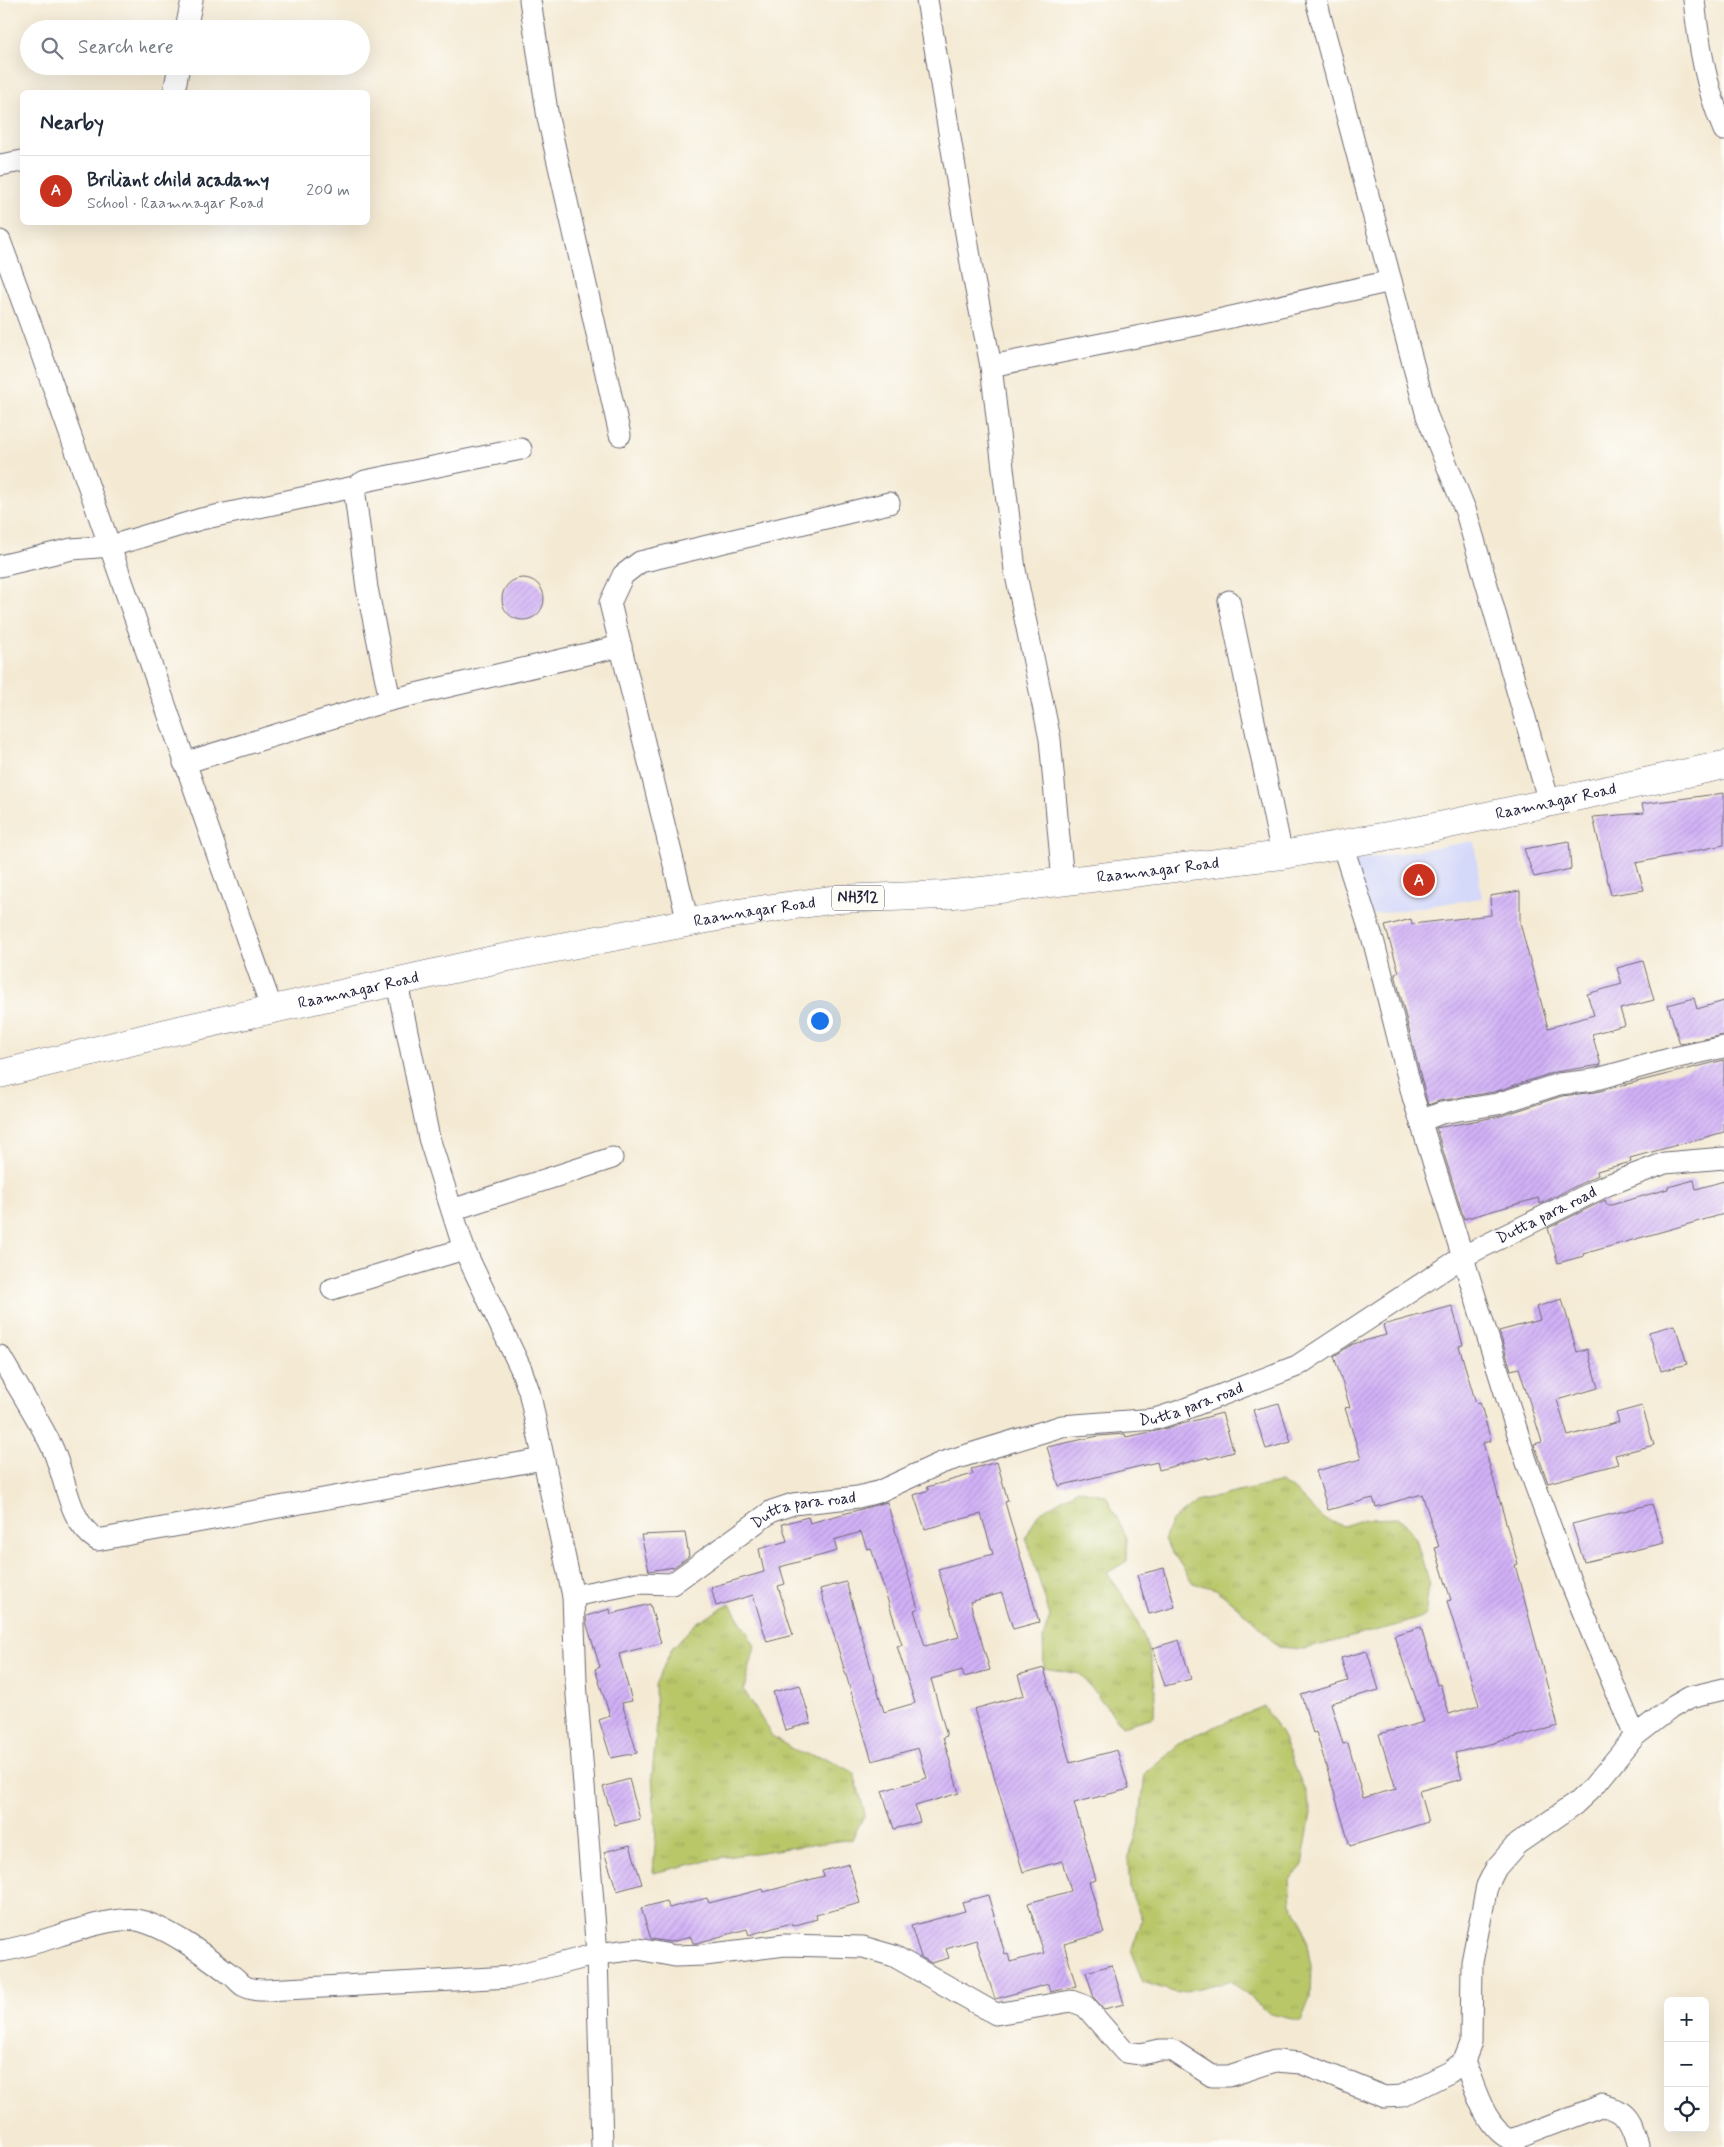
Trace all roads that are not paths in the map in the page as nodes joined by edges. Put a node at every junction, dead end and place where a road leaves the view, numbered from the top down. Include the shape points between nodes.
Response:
1 (192, 0) edge
2 (530, 0) edge
3 (927, 0) edge
4 (1316, 0) edge
5 (1694, 0) edge
6 (188, 20) edge
7 (177, 75) edge
8 (174, 90) edge
9 (1724, 130) edge
10 (20, 161) edge
11 (0, 165) edge
12 (0, 241) edge
13 (1391, 280) junction
14 (991, 366) junction
15 (620, 435) dead end
16 (520, 449) dead end
17 (354, 487) junction
18 (889, 502) dead end
19 (112, 546) junction
20 (0, 566) edge
21 (1229, 601) dead end
22 (620, 646) junction
23 (390, 700) junction
24 (184, 763) junction
25 (1724, 766) edge
26 (1549, 802) junction
27 (1342, 844) junction
28 (1282, 855) junction
29 (1063, 882) junction
30 (688, 922) junction
31 (397, 983) junction
32 (272, 1009) junction
33 (1724, 1047) edge
34 (0, 1074) edge
35 (1421, 1121) junction
36 (612, 1158) dead end
37 (1724, 1158) edge
38 (452, 1210) junction
39 (464, 1249) junction
40 (1464, 1256) junction
41 (332, 1288) dead end
42 (0, 1356) edge
43 (543, 1459) junction
44 (573, 1596) junction
45 (1724, 1689) edge
46 (1635, 1736) junction
47 (0, 1951) edge
48 (597, 1954) junction
49 (1464, 2061) junction
50 (602, 2147) edge
51 (1639, 2147) edge

1 - 6 street
2 - 15 street via 548,118
3 - 14 street
4 - 13 street
5 - 9 street via 1699,46 1711,100
7 - 8 street
10 - 11 street
12 - 19 street
13 - 14 street via 1196,325
13 - 26 street via 1427,416 1466,512
14 - 29 street via 1015,570 1050,739
16 - 17 street via 365,481
17 - 19 street via 201,519
17 - 23 street via 367,588
18 - 22 street via 640,562 623,575 610,602
19 - 20 street via 72,549
19 - 24 street
21 - 28 street
22 - 23 street
22 - 30 street
23 - 24 street
24 - 32 street
25 - 26 highway, Raamnagar Road / NH312
26 - 27 highway, Raamnagar Road / NH312
27 - 28 highway, Raamnagar Road / NH312
27 - 35 street via 1374,943
28 - 29 highway, Raamnagar Road / NH312
29 - 30 highway, Raamnagar Road / NH312 via 944,894 838,899
30 - 31 highway, Raamnagar Road / NH312 via 498,959
31 - 32 highway, Raamnagar Road / NH312
31 - 38 street via 428,1138
32 - 34 highway, Raamnagar Road / NH312
33 - 35 street via 1593,1080 1559,1084 1497,1104 1440,1113
35 - 40 street
36 - 38 street
37 - 40 street, Dutta para road via 1665,1163 1605,1186
38 - 39 street
39 - 41 street
39 - 43 street via 521,1369 529,1391
40 - 44 street, Dutta para road via 1297,1366 1155,1419 1062,1426 942,1463 878,1492 793,1504 772,1511 672,1584 638,1583
40 - 46 street via 1526,1460 1571,1583
42 - 43 street via 53,1448 78,1518 86,1533 97,1540
43 - 44 street
44 - 48 street via 576,1682
45 - 46 street via 1690,1697
46 - 49 street via 1594,1786 1517,1844 1496,1868 1488,1886 1472,1962 1471,2043
47 - 48 street via 20,1949 114,1920 140,1921 171,1936 244,1986 267,1990 510,1977
48 - 49 street via 638,1949 675,1956 705,1955 785,1945 863,1947 894,1956 996,2014 1071,2002 1084,2006 1125,2052 1141,2054 1172,2050 1212,2076 1229,2076 1275,2061 1301,2063 1384,2097 1402,2096 1450,2072
48 - 50 street
49 - 51 street via 1490,2122 1500,2135 1512,2140 1603,2105 1617,2108 1627,2117 1635,2130

